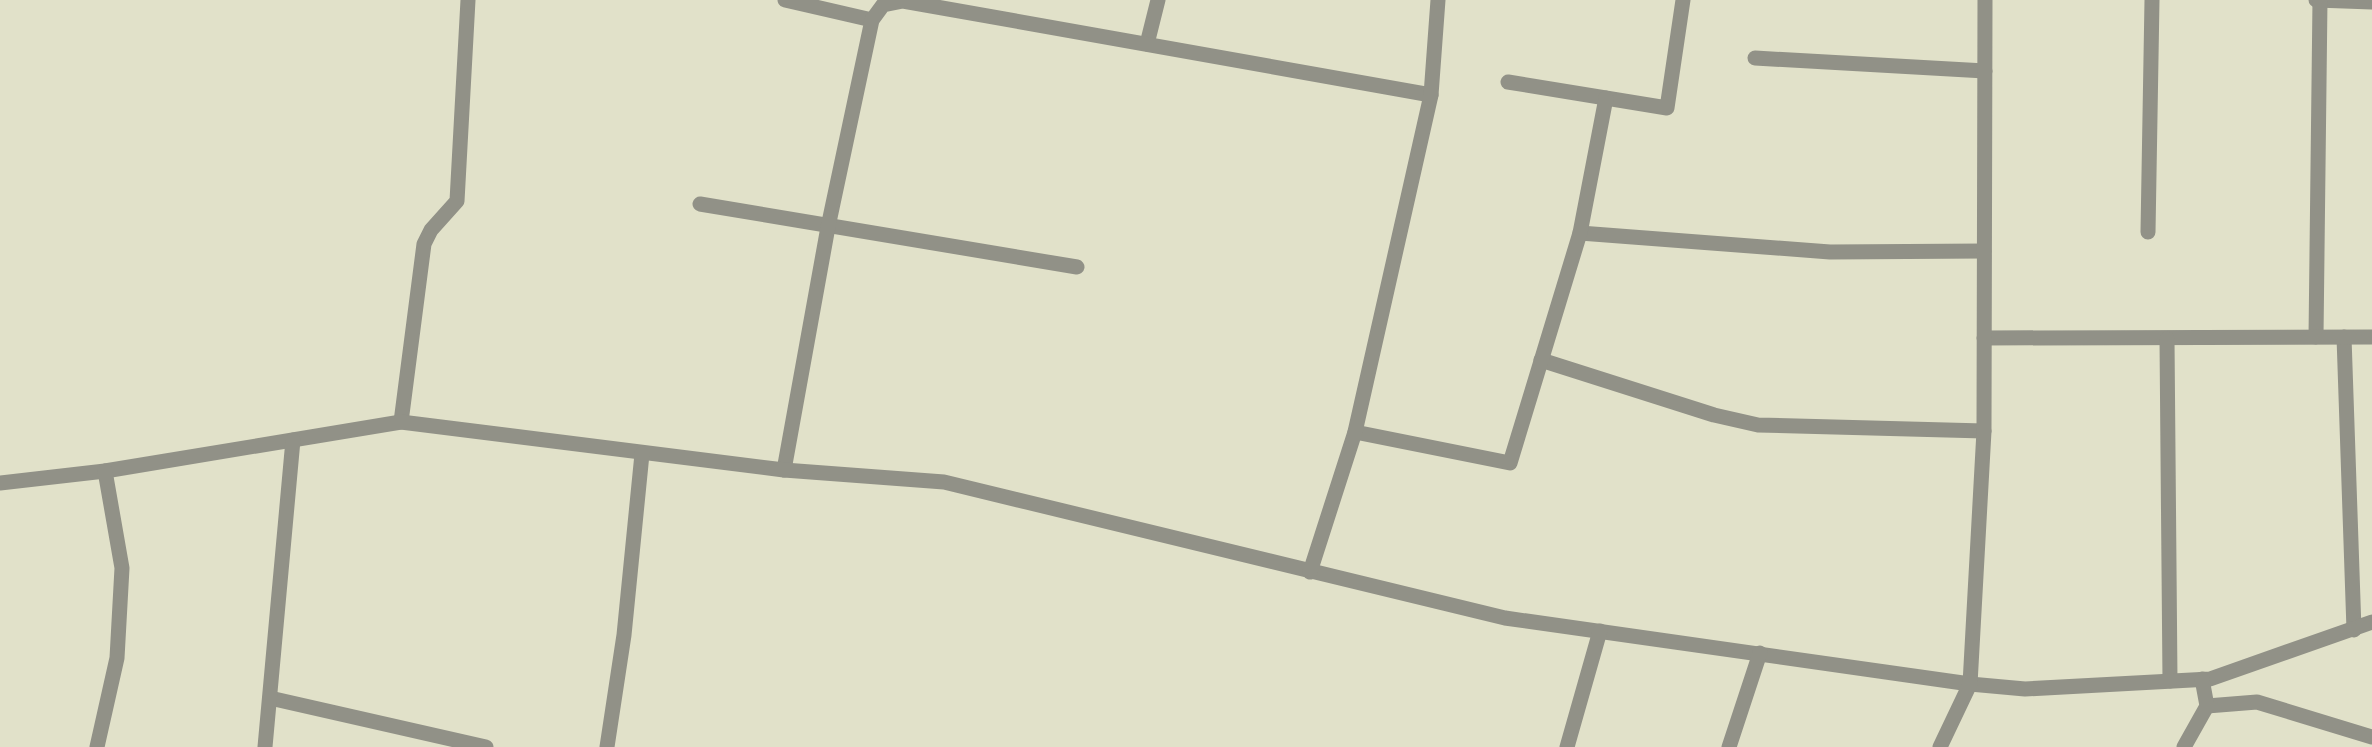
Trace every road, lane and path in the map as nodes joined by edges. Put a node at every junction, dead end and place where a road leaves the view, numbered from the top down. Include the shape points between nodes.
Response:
1 (468, 0) edge
2 (784, 0) edge
3 (1158, 0) edge
4 (1438, 0) edge
5 (1683, 0) edge
6 (1985, 0) edge
7 (2152, 0) edge
8 (2316, 0) edge
9 (2320, 0) edge
10 (2372, 2) edge
11 (872, 20) junction
12 (1147, 44) junction
13 (1755, 58) dead end
14 (1985, 71) junction
15 (1508, 82) dead end
16 (1431, 95) junction
17 (1606, 98) junction
18 (700, 204) dead end
19 (828, 227) junction
20 (2148, 232) dead end
21 (1580, 233) junction
22 (1984, 251) junction
23 (1077, 267) dead end
24 (2316, 337) junction
25 (2344, 337) junction
26 (2372, 337) edge
27 (1984, 338) junction
28 (2167, 339) junction
29 (1542, 360) junction
30 (401, 422) junction
31 (1984, 431) junction
32 (1355, 432) junction
33 (293, 440) junction
34 (642, 454) junction
35 (784, 470) junction
36 (105, 471) junction
37 (0, 483) edge
38 (1310, 572) junction
39 (2372, 622) edge
40 (2354, 630) junction
41 (1600, 631) junction
42 (1760, 653) junction
43 (2202, 679) junction
44 (2169, 681) junction
45 (1970, 684) junction
46 (270, 698) junction
47 (2206, 706) junction
48 (2372, 737) edge
49 (98, 747) edge
50 (265, 747) edge
51 (486, 747) edge
52 (606, 747) edge
53 (1567, 747) edge
54 (1729, 747) edge
55 (1941, 747) edge
56 (2184, 747) edge

1 - 30 street via 457,201 424,244
2 - 11 street
3 - 12 street
4 - 16 street
5 - 17 street via 1667,108
6 - 14 street
7 - 20 street
8 - 9 street
9 - 10 street
9 - 24 street
11 - 12 street via 884,5 903,1
11 - 19 street
12 - 16 street
13 - 14 street
14 - 22 street
15 - 17 street
16 - 32 street
17 - 21 street
18 - 19 street
19 - 23 street
19 - 35 street
21 - 22 street via 1830,252
21 - 29 street
22 - 27 street
24 - 25 street
24 - 28 street
25 - 26 street
25 - 40 street
27 - 28 street
27 - 31 street
28 - 44 street
29 - 31 street via 1758,426
29 - 32 street via 1510,463
30 - 33 street
30 - 34 street
31 - 45 street
32 - 38 street
33 - 36 street
33 - 46 street
34 - 35 street
34 - 52 street via 624,635
35 - 38 street via 944,482
36 - 37 street
36 - 49 street via 122,568 117,658
38 - 41 street via 1505,618
39 - 40 street
40 - 43 street
41 - 42 street
41 - 53 street
42 - 45 street
42 - 54 street
43 - 44 street
43 - 47 street
44 - 45 street via 2025,689
45 - 55 street
46 - 50 street
46 - 51 street
47 - 48 street via 2257,702
47 - 56 street

